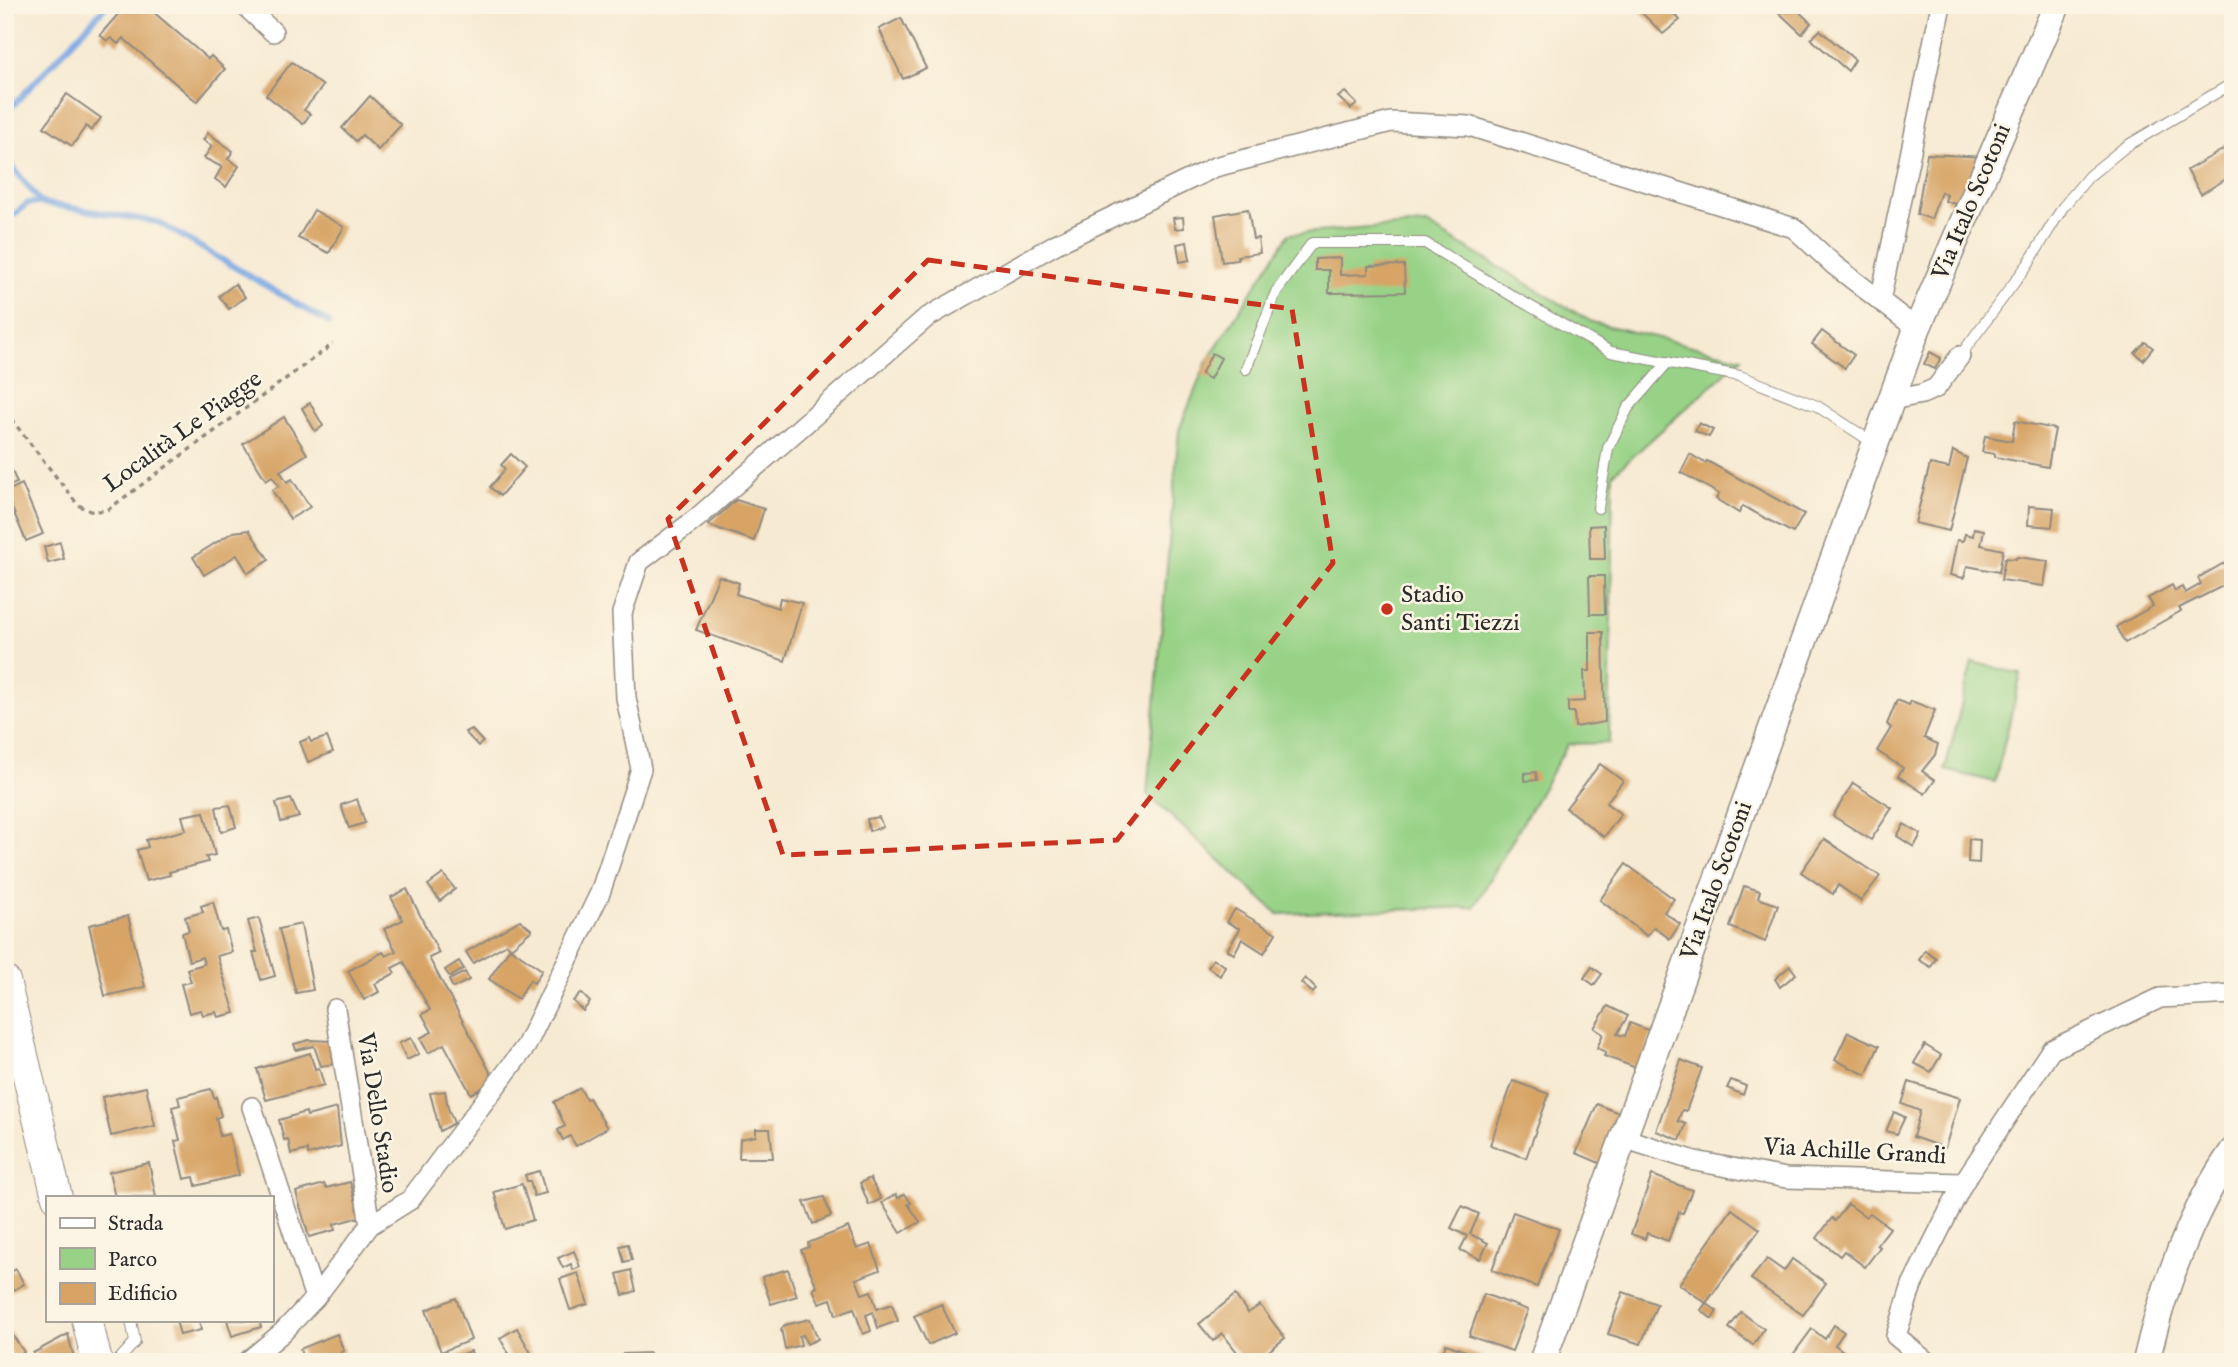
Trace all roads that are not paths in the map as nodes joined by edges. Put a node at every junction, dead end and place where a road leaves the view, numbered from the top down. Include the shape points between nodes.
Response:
1 (244, 5) edge
2 (1941, 5) edge
3 (2057, 5) edge
4 (273, 32) dead end
5 (2233, 83) edge
6 (1880, 301) junction
7 (1917, 329) junction
8 (1960, 356) joint
9 (1668, 362) junction
10 (1246, 369) dead end
11 (1891, 400) junction
12 (1876, 444) junction
13 (1598, 508) dead end
14 (5, 981) edge
15 (2233, 993) edge
16 (335, 1009) dead end
17 (252, 1107) dead end
18 (1623, 1138) junction
19 (2231, 1156) edge
20 (1963, 1183) junction
21 (57, 1196) edge
22 (370, 1225) junction
23 (315, 1298) junction
24 (87, 1322) edge
25 (131, 1322) edge
26 (97, 1362) edge
27 (117, 1362) edge
28 (247, 1362) edge
29 (1542, 1362) edge
30 (1927, 1362) edge
31 (2146, 1362) edge

1 - 4 street
2 - 6 street
3 - 7 street, Via Italo Scotoni
5 - 8 lane via 2125,147 2089,176
6 - 7 street
6 - 22 street via 1794,228 1469,126 1391,122 1215,167 1056,244 926,318 697,518 639,562 622,613 626,698 641,769 600,893 526,1046 410,1200
7 - 11 street, Via Italo Scotoni
8 - 11 street via 1936,388
9 - 10 lane via 1611,352 1425,243 1312,243 1276,292
9 - 12 lane via 1740,376 1817,406
9 - 13 lane via 1628,408 1608,448
11 - 12 street, Via Italo Scotoni
12 - 18 street, Via Italo Scotoni
14 - 21 main road
15 - 20 street, Via Achille Grandi via 2160,999 2051,1050
16 - 22 street, Via Dello Stadio
17 - 23 street
18 - 20 street, Via Achille Grandi via 1695,1161 1786,1178
18 - 29 street, Via Italo Scotoni
19 - 31 street via 2201,1207 2175,1266
20 - 30 street, Via Achille Grandi via 1912,1286 1896,1336
22 - 23 street
23 - 28 street
24 - 26 main road
25 - 27 lane via 135,1342

